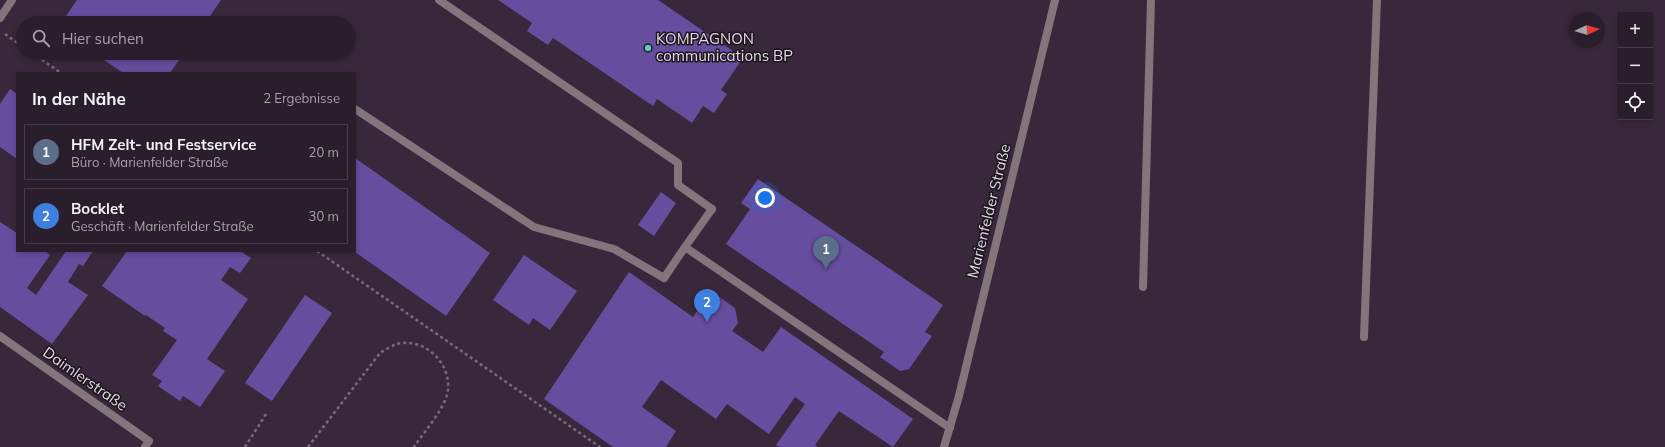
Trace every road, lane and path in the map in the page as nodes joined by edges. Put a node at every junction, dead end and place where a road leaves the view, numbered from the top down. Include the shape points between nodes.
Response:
1 (12, 0) edge
2 (439, 0) edge
3 (1055, 0) edge
4 (1151, 0) edge
5 (1377, 0) edge
6 (0, 18) edge
7 (0, 31) edge
8 (16, 42) edge
9 (42, 60) edge
10 (60, 72) edge
11 (356, 110) edge
12 (685, 247) junction
13 (319, 252) edge
14 (1143, 287) dead end
15 (0, 336) edge
16 (1364, 337) dead end
17 (266, 414) dead end
18 (950, 428) junction
19 (145, 447) edge
20 (245, 447) edge
21 (308, 447) edge
22 (414, 447) edge
23 (600, 447) edge
24 (944, 447) edge

1 - 6 street
2 - 12 street via 678,163 678,185 712,209
3 - 18 street, Marienfelder Straße
4 - 14 street
5 - 16 street
7 - 8 path
9 - 10 path
11 - 12 street via 534,227 614,249 664,278
12 - 18 street
13 - 23 path
15 - 19 street, Daimlerstraße via 149,441
17 - 20 path
18 - 24 street, Marienfelder Straße
21 - 22 path via 380,353 390,346 402,343 416,344 428,349 439,359 448,383 447,395 442,406

